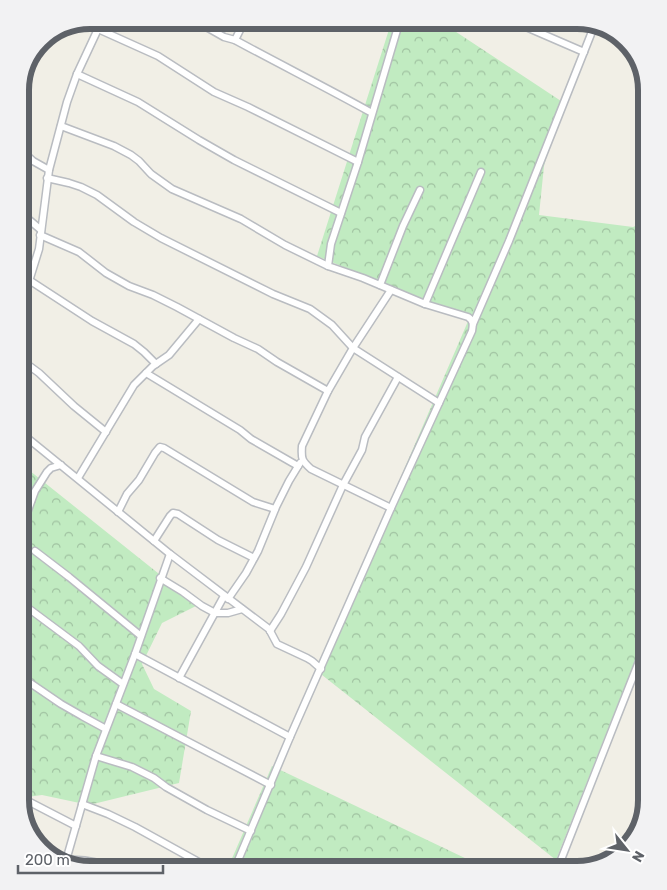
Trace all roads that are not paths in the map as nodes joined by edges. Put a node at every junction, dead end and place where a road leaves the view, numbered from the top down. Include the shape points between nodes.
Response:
1 (98, 29) joint
2 (210, 29) edge
3 (240, 29) edge
4 (397, 29) edge
5 (531, 29) edge
6 (593, 31) edge
7 (235, 40) junction
8 (584, 52) junction
9 (77, 74) junction
10 (372, 114) junction
11 (62, 126) junction
12 (29, 158) edge
13 (358, 162) junction
14 (48, 170) junction
15 (481, 172) dead end
16 (47, 178) junction
17 (420, 190) dead end
18 (341, 213) junction
19 (29, 221) edge
20 (41, 232) junction
21 (328, 266) junction
22 (29, 280) joint
23 (380, 285) junction
24 (391, 290) junction
25 (425, 304) junction
26 (199, 319) junction
27 (473, 324) junction
28 (353, 348) junction
29 (156, 364) junction
30 (29, 365) edge
31 (146, 373) junction
32 (398, 377) junction
33 (328, 391) junction
34 (440, 403) junction
35 (106, 432) junction
36 (29, 439) edge
37 (302, 460) junction
38 (61, 465) junction
39 (298, 466) junction
40 (78, 478) junction
41 (343, 485) junction
42 (29, 508) edge
43 (391, 508) junction
44 (275, 509) junction
45 (118, 512) junction
46 (154, 540) junction
47 (35, 551) dead end
48 (170, 554) junction
49 (254, 558) junction
50 (160, 578) junction
51 (226, 598) junction
52 (29, 609) edge
53 (242, 609) junction
54 (215, 613) junction
55 (270, 631) junction
56 (141, 636) junction
57 (134, 654) junction
58 (638, 664) edge
59 (320, 670) junction
60 (179, 678) junction
61 (29, 682) edge
62 (124, 684) junction
63 (116, 704) junction
64 (106, 729) junction
65 (290, 737) junction
66 (96, 756) junction
67 (270, 784) junction
68 (29, 802) edge
69 (82, 804) junction
70 (76, 826) junction
71 (251, 831) junction
72 (67, 856) edge
73 (197, 861) edge
74 (238, 861) edge
75 (561, 861) edge

1 - 9 street
1 - 13 street via 158,56 214,92
2 - 7 street
3 - 7 street
4 - 10 street
5 - 8 street
6 - 8 street
7 - 10 street
8 - 27 street
9 - 11 street
9 - 18 street via 138,102 227,156
10 - 13 street
11 - 14 street
11 - 21 street via 131,154 172,189 241,219
12 - 14 street
13 - 18 street
14 - 16 street
15 - 25 street
16 - 20 street
16 - 28 street via 81,187 161,238 272,294 310,309 332,325
17 - 23 street
18 - 21 street
19 - 20 street
20 - 22 street
20 - 26 street via 79,252 129,286
21 - 23 street
22 - 29 street via 134,344
23 - 24 street
24 - 25 street
24 - 28 street
25 - 27 street via 468,317
26 - 29 street via 169,355
26 - 33 street via 258,349
27 - 34 street
28 - 32 street
28 - 33 street
29 - 31 street
30 - 35 street
31 - 35 street via 134,385
31 - 39 street
32 - 34 street
32 - 41 street
33 - 37 street via 302,446
34 - 43 street
35 - 40 street
36 - 38 street
37 - 39 street
37 - 41 street
38 - 40 street
38 - 42 street via 47,472
39 - 44 street
40 - 45 street
41 - 43 street
41 - 55 street via 306,567
43 - 59 street
44 - 45 street via 253,502 160,447
44 - 49 street
45 - 46 street
46 - 48 street
46 - 49 street via 173,513
47 - 56 street
48 - 50 street
48 - 51 street
49 - 51 street via 246,574
50 - 54 street
50 - 56 street
51 - 53 street
51 - 54 street
52 - 62 street
53 - 54 street
53 - 55 street
54 - 60 street
55 - 59 street via 277,644 312,661
56 - 57 street
57 - 60 street
57 - 62 street
58 - 75 street
59 - 65 street
60 - 65 street
61 - 64 street
62 - 63 street
63 - 64 street
63 - 67 street
64 - 66 street
65 - 67 street
66 - 69 street
66 - 71 street via 132,767
67 - 71 street
68 - 70 street
69 - 70 street
69 - 73 street via 136,827
70 - 72 street
71 - 74 street

